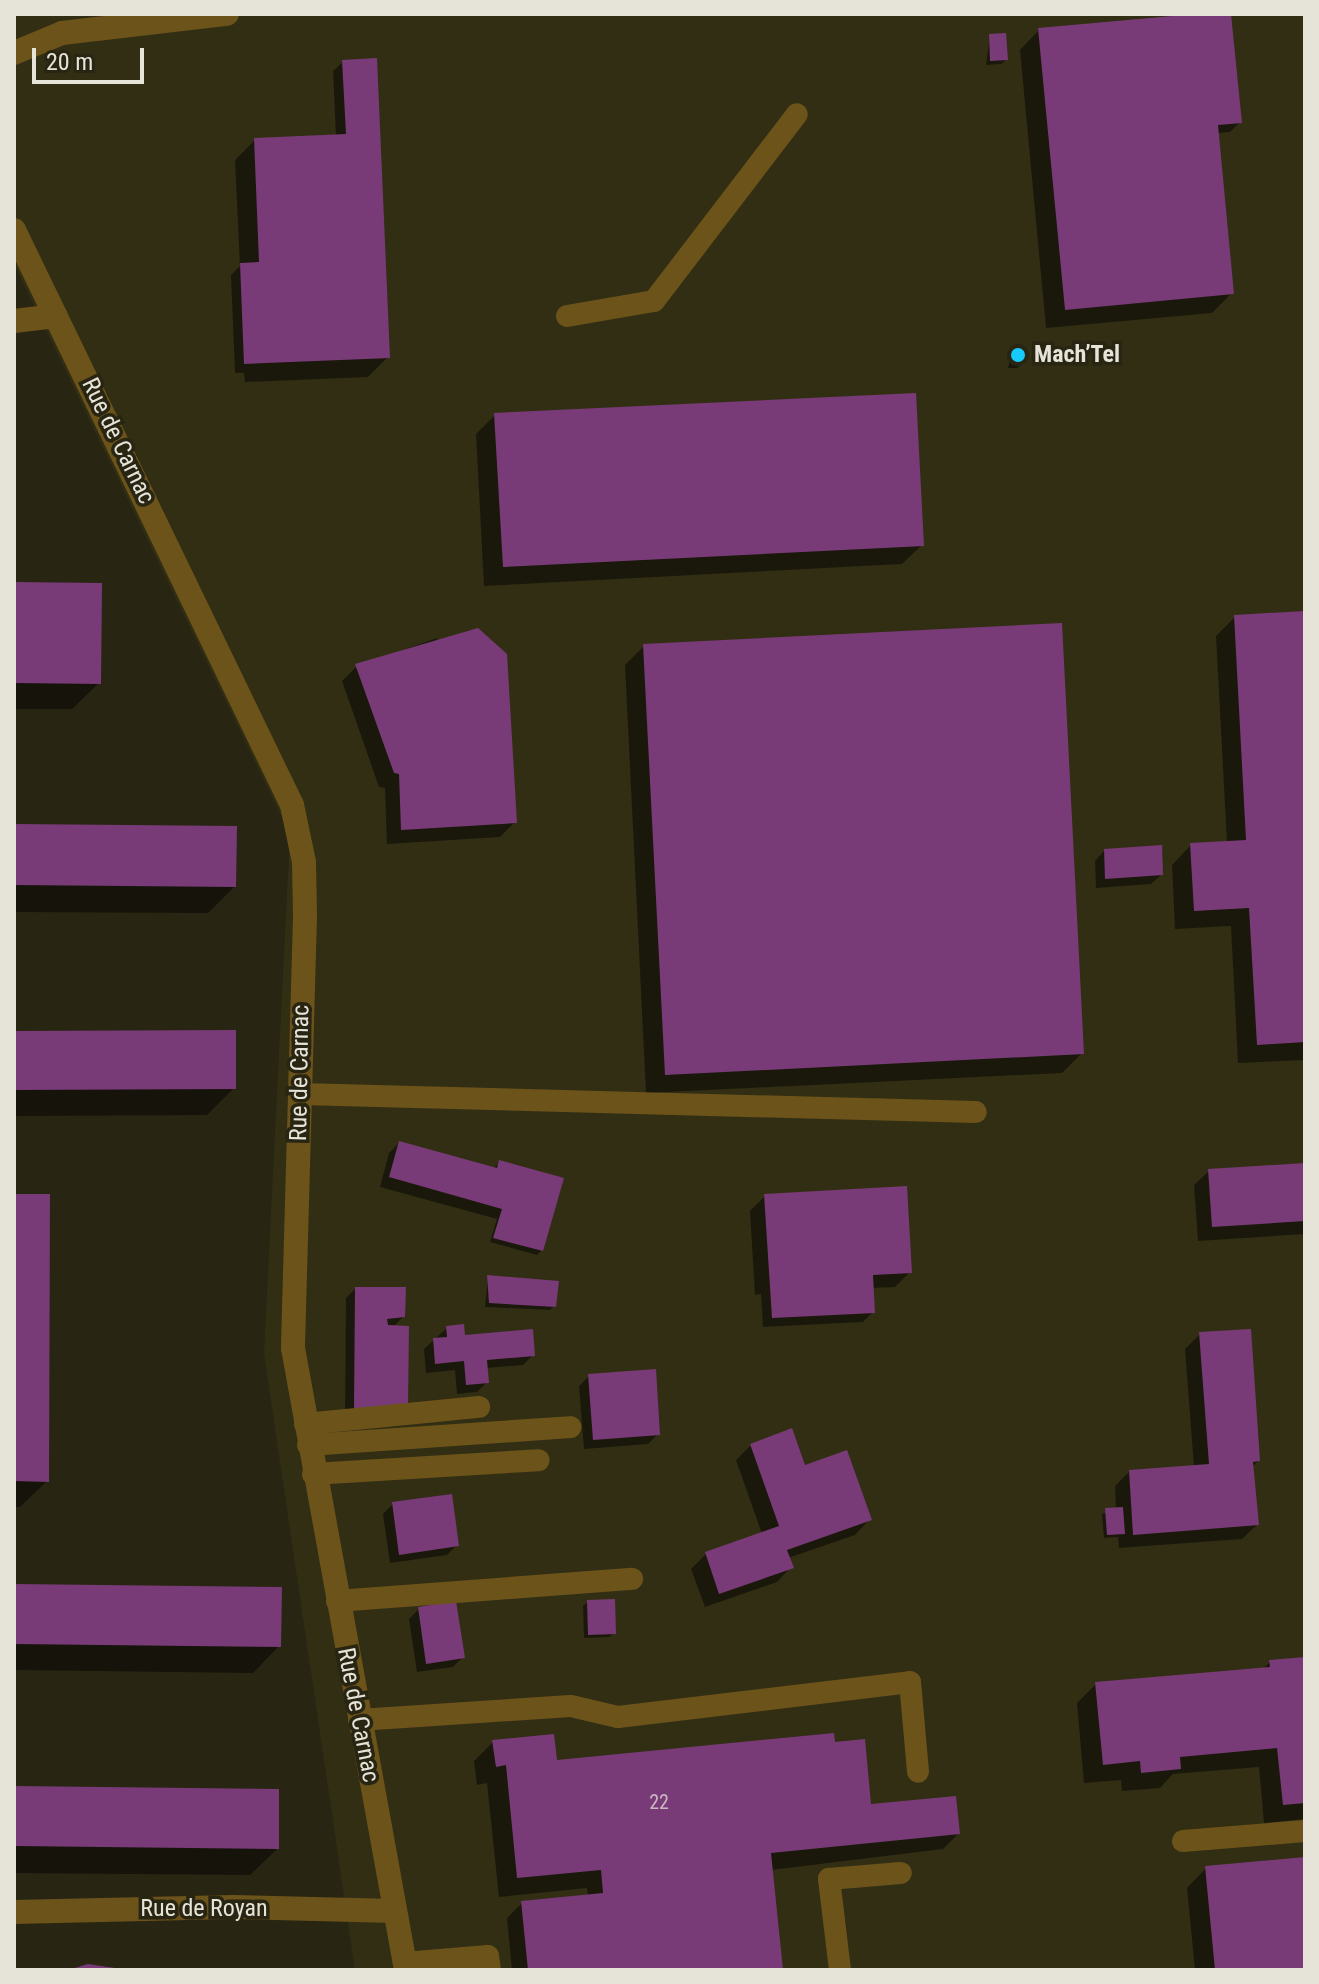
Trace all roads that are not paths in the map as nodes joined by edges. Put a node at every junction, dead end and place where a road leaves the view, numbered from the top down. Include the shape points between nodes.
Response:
1 (227, 14) edge
2 (14, 53) edge
3 (797, 114) dead end
4 (14, 230) edge
5 (56, 316) junction
6 (567, 316) dead end
7 (14, 321) edge
8 (300, 1094) junction
9 (976, 1112) dead end
10 (479, 1407) dead end
11 (570, 1427) dead end
12 (307, 1435) junction
13 (539, 1460) dead end
14 (313, 1474) junction
15 (632, 1579) dead end
16 (337, 1601) junction
17 (359, 1720) junction
18 (918, 1772) dead end
19 (1305, 1831) edge
20 (1183, 1841) dead end
21 (901, 1873) dead end
22 (394, 1911) junction
23 (14, 1912) edge
24 (405, 1967) edge
25 (490, 1970) edge
26 (840, 1970) edge

1 - 2 street via 62,33
3 - 6 lane via 654,301
4 - 5 street, Rue de Carnac
5 - 7 street
5 - 8 street, Rue de Carnac via 292,805 304,862
8 - 9 lane
8 - 12 street, Rue de Carnac via 293,1348
10 - 12 lane
11 - 12 lane
12 - 14 street, Rue de Carnac
13 - 14 lane
14 - 16 street, Rue de Carnac
15 - 16 lane
16 - 17 street, Rue de Carnac
17 - 18 lane via 571,1706 618,1717 910,1682
17 - 22 street, Rue de Carnac
19 - 20 lane
21 - 26 lane via 829,1879
22 - 23 street, Rue de Royan via 233,1907
22 - 24 street, Rue de Carnac
24 - 25 lane via 488,1956

